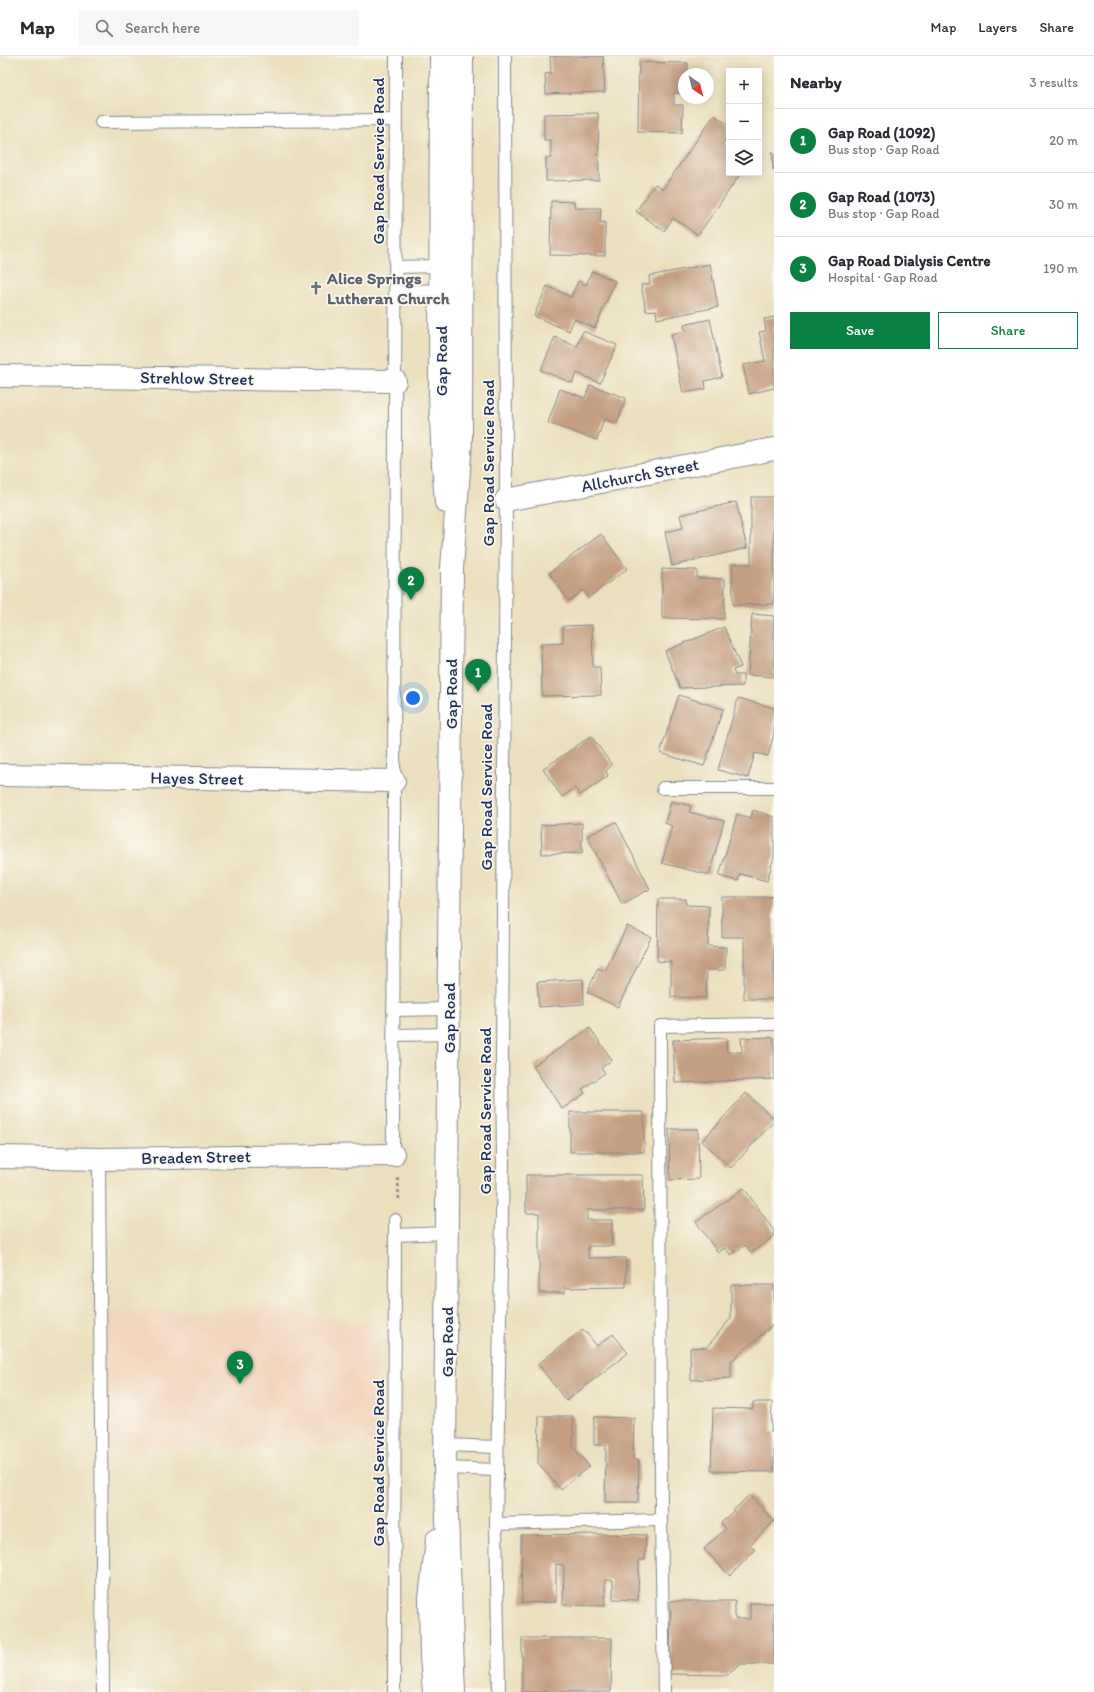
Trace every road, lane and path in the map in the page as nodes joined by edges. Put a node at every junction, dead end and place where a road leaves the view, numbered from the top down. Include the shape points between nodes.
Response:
1 (396, 56) edge
2 (441, 56) edge
3 (462, 56) edge
4 (505, 56) edge
5 (396, 120) junction
6 (101, 122) dead end
7 (451, 266) junction
8 (395, 267) junction
9 (451, 290) junction
10 (395, 292) junction
11 (0, 376) edge
12 (395, 381) junction
13 (774, 449) edge
14 (506, 500) junction
15 (0, 775) edge
16 (394, 781) junction
17 (663, 788) dead end
18 (774, 788) edge
19 (449, 1009) junction
20 (393, 1010) junction
21 (774, 1024) edge
22 (449, 1034) junction
23 (393, 1035) junction
24 (393, 1155) junction
25 (0, 1157) edge
26 (99, 1159) junction
27 (395, 1220) joint
28 (447, 1233) junction
29 (395, 1235) junction
30 (446, 1445) junction
31 (497, 1447) junction
32 (445, 1468) junction
33 (497, 1470) junction
34 (661, 1520) junction
35 (496, 1524) junction
36 (499, 1688) dead end
37 (104, 1692) edge
38 (394, 1692) edge
39 (434, 1692) edge
40 (454, 1692) edge
41 (664, 1692) edge

1 - 5 lane, Gap Road Service Road
2 - 7 street, Gap Road
3 - 7 street, Gap Road
4 - 14 lane, Gap Road Service Road
5 - 6 lane
5 - 8 lane, Gap Road Service Road
7 - 8 lane
7 - 9 street, Gap Road
8 - 10 lane, Gap Road Service Road
9 - 10 lane
9 - 19 street, Gap Road via 461,440 452,569
10 - 12 lane, Gap Road Service Road
11 - 12 street, Strehlow Street
12 - 16 lane, Gap Road Service Road
13 - 14 street, Allchurch Street
14 - 31 lane, Gap Road Service Road via 502,1163
15 - 16 street, Hayes Street
16 - 20 lane, Gap Road Service Road
17 - 18 lane
19 - 20 lane
19 - 22 street, Gap Road
20 - 23 lane, Gap Road Service Road
21 - 34 lane via 660,1026
22 - 23 lane
22 - 28 street, Gap Road
23 - 24 lane, Gap Road Service Road
24 - 26 street, Breaden Street
24 - 27 path via 398,1156 399,1220
25 - 26 street, Breaden Street
26 - 37 lane
27 - 29 lane, Gap Road Service Road
28 - 29 lane
28 - 30 street, Gap Road
29 - 38 lane, Gap Road Service Road
30 - 31 lane
30 - 32 street, Gap Road
31 - 33 lane, Gap Road Service Road
32 - 33 lane
32 - 39 street, Gap Road via 430,1598
32 - 40 street, Gap Road
33 - 35 lane, Gap Road Service Road
34 - 35 lane
34 - 41 lane
35 - 36 lane, Gap Road Service Road

